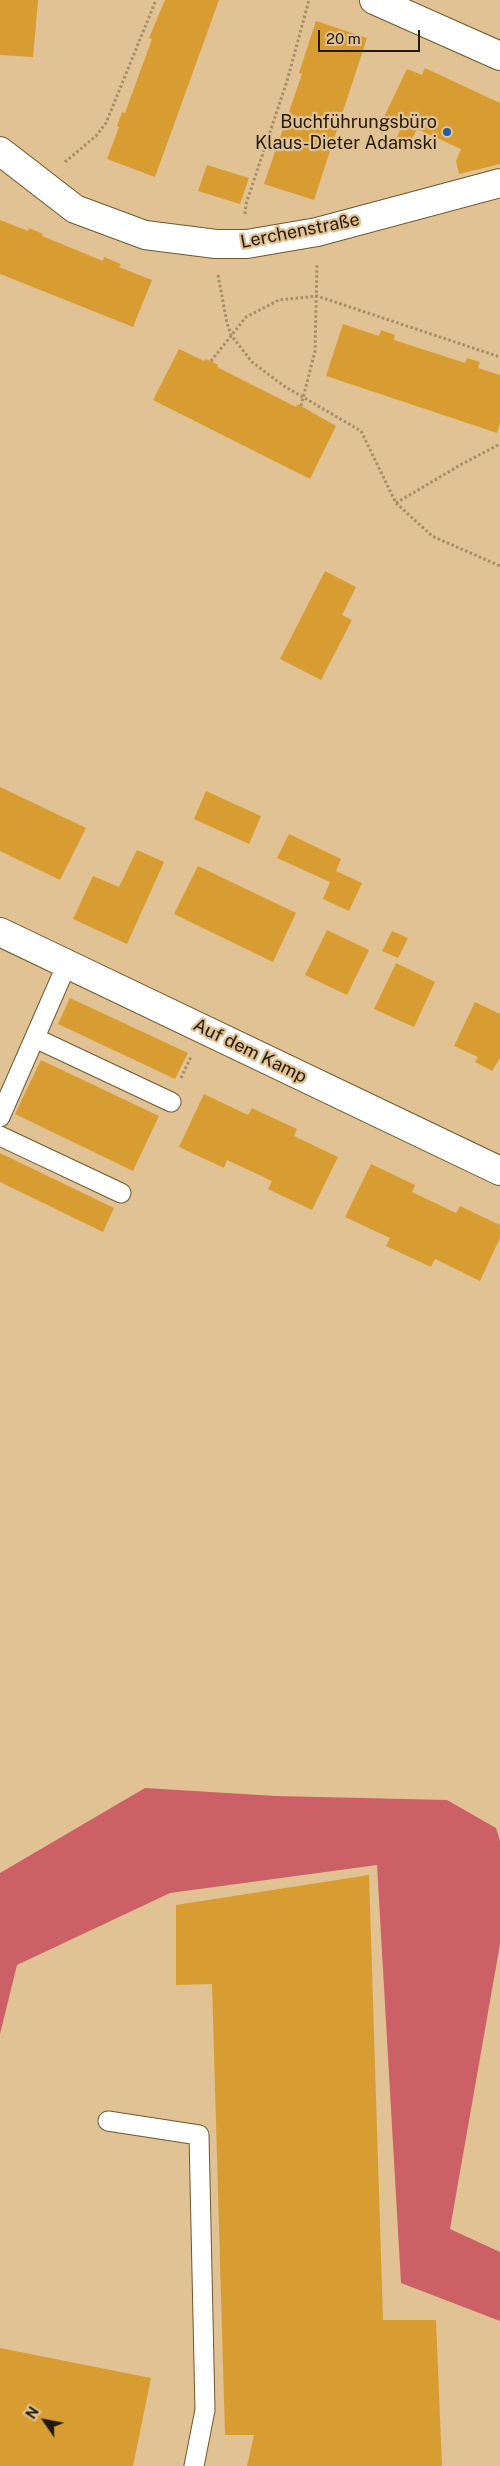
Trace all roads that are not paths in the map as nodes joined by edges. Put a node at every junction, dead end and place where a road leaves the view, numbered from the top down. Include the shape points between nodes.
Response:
1 (374, 0) edge
2 (500, 56) edge
3 (0, 151) edge
4 (500, 183) edge
5 (0, 932) edge
6 (67, 964) junction
7 (35, 1038) junction
8 (170, 1102) road end
9 (0, 1117) edge
10 (0, 1136) edge
11 (500, 1171) edge
12 (121, 1193) dead end
13 (108, 2121) dead end
14 (194, 2466) edge

1 - 2 street
3 - 4 street, Lerchenstraße via 75,209 145,236 216,244 247,244 317,232
5 - 6 street, Auf dem Kamp
6 - 7 lane
6 - 11 street, Auf dem Kamp
7 - 8 lane
7 - 9 lane
10 - 12 lane
13 - 14 lane via 199,2135 205,2410

